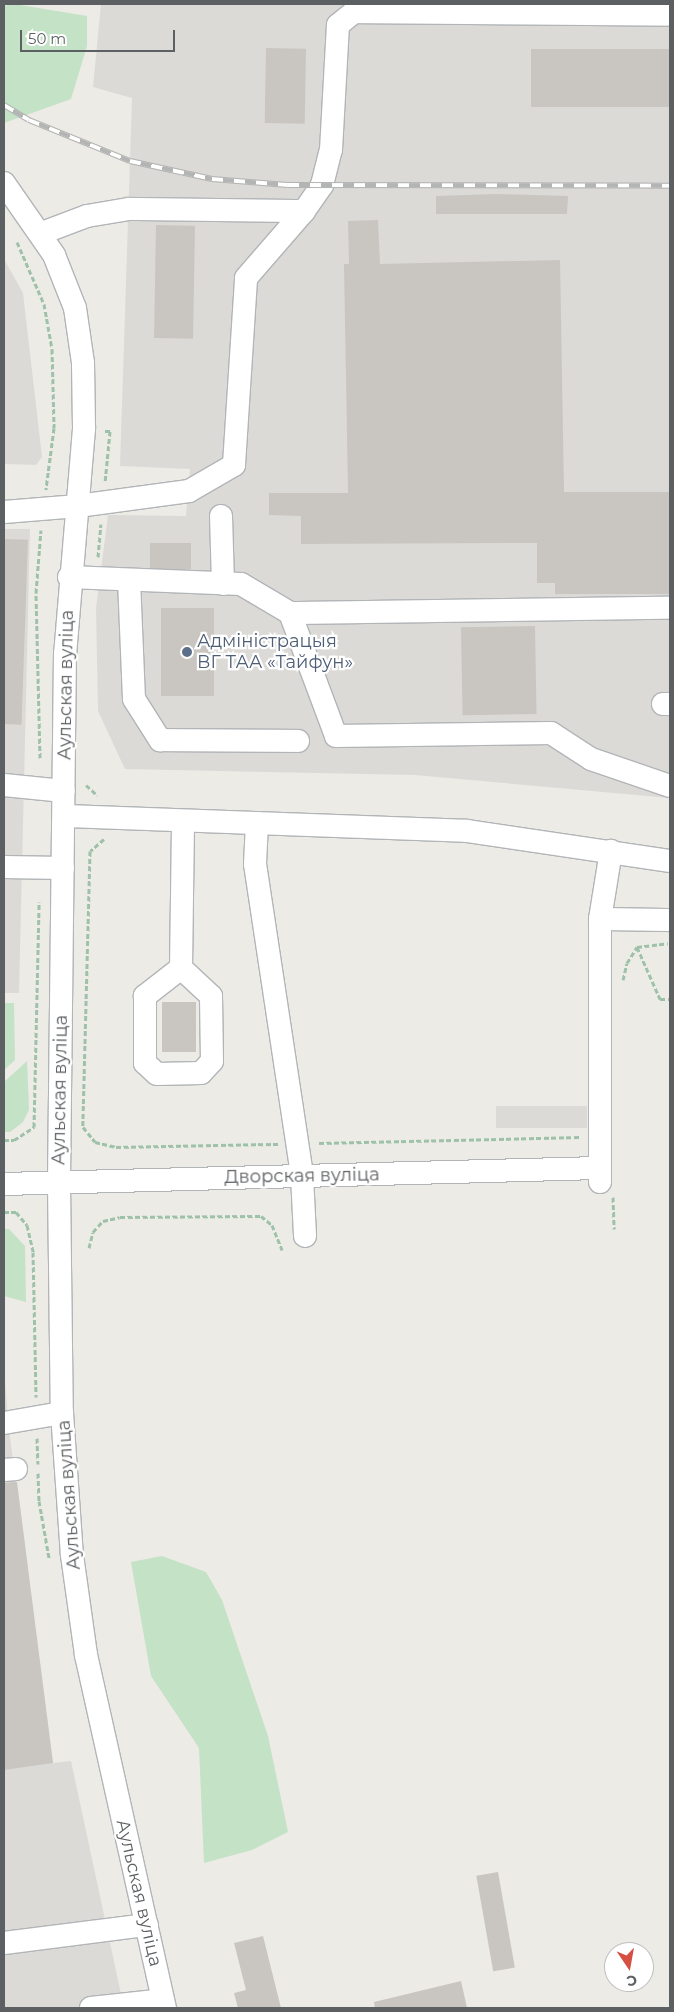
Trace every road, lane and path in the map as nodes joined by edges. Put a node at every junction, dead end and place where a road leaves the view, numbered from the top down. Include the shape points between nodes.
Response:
1 (670, 15) edge
2 (4, 183) edge
3 (304, 211) junction
4 (42, 233) junction
5 (13, 236) dead end
6 (78, 506) junction
7 (43, 509) junction
8 (4, 512) edge
9 (221, 516) dead end
10 (69, 577) junction
11 (130, 580) junction
12 (223, 584) junction
13 (670, 608) edge
14 (290, 613) junction
15 (298, 741) dead end
16 (4, 785) edge
17 (670, 786) edge
18 (41, 789) junction
19 (64, 791) junction
20 (64, 816) junction
21 (183, 822) junction
22 (257, 823) junction
23 (611, 851) junction
24 (670, 861) edge
25 (4, 868) edge
26 (39, 868) junction
27 (63, 868) junction
28 (600, 919) junction
29 (670, 920) edge
30 (670, 943) edge
31 (181, 968) junction
32 (670, 999) edge
33 (83, 1127) dead end
34 (599, 1136) junction
35 (4, 1140) edge
36 (298, 1144) junction
37 (302, 1176) junction
38 (604, 1181) junction
39 (59, 1183) junction
40 (4, 1184) edge
41 (4, 1212) edge
42 (16, 1212) dead end
43 (614, 1229) dead end
44 (305, 1236) dead end
45 (89, 1248) dead end
46 (282, 1250) dead end
47 (62, 1413) junction
48 (4, 1423) edge
49 (147, 1925) junction
50 (4, 1942) edge
51 (164, 2004) edge
52 (91, 2008) edge

1 - 3 street via 354,12 338,26 331,150 322,185
2 - 4 street, Аульская вуліца
3 - 4 street via 129,209 87,216
3 - 6 street via 246,278 234,465 189,491
4 - 6 street, Аульская вуліца via 75,308 83,363 84,429
5 - 7 path via 27,260 44,304 52,349 54,428
6 - 7 street
6 - 10 street, Аульская вуліца
7 - 8 street
7 - 18 path via 36,593
9 - 12 street
10 - 11 street
10 - 19 street, Аульская вуліца
11 - 12 street
11 - 15 street via 134,700 160,740
12 - 14 street via 241,584
13 - 14 street
14 - 17 street via 336,736 550,733 591,759
16 - 18 street
18 - 19 street
19 - 20 street, Аульская вуліца
20 - 21 street
20 - 27 street, Аульская вуліца
21 - 22 street
21 - 31 street
22 - 23 street via 468,831
22 - 36 street via 255,864
23 - 24 street
23 - 28 street
25 - 26 street
26 - 27 street
26 - 35 path via 34,1127 14,1140
27 - 39 street, Аульская вуліца
28 - 29 street
28 - 34 street
30 - 32 path via 637,947 660,999
31 - 31 street via 211,996 212,1061 201,1073 157,1074 145,1064 145,996
33 - 36 path via 96,1142 116,1147
34 - 36 path
34 - 38 street
36 - 37 street
37 - 38 street, Дворская вуліца
37 - 39 street, Дворская вуліца
37 - 44 street
38 - 43 path
39 - 40 street, Дворская вуліца
39 - 47 street, Аульская вуліца
41 - 42 path
45 - 46 path via 93,1232 103,1221 120,1217 260,1216 272,1225
47 - 48 street
47 - 49 street, Аульская вуліца via 72,1555 86,1655
49 - 50 street
49 - 51 street, Аульская вуліца
51 - 52 street

